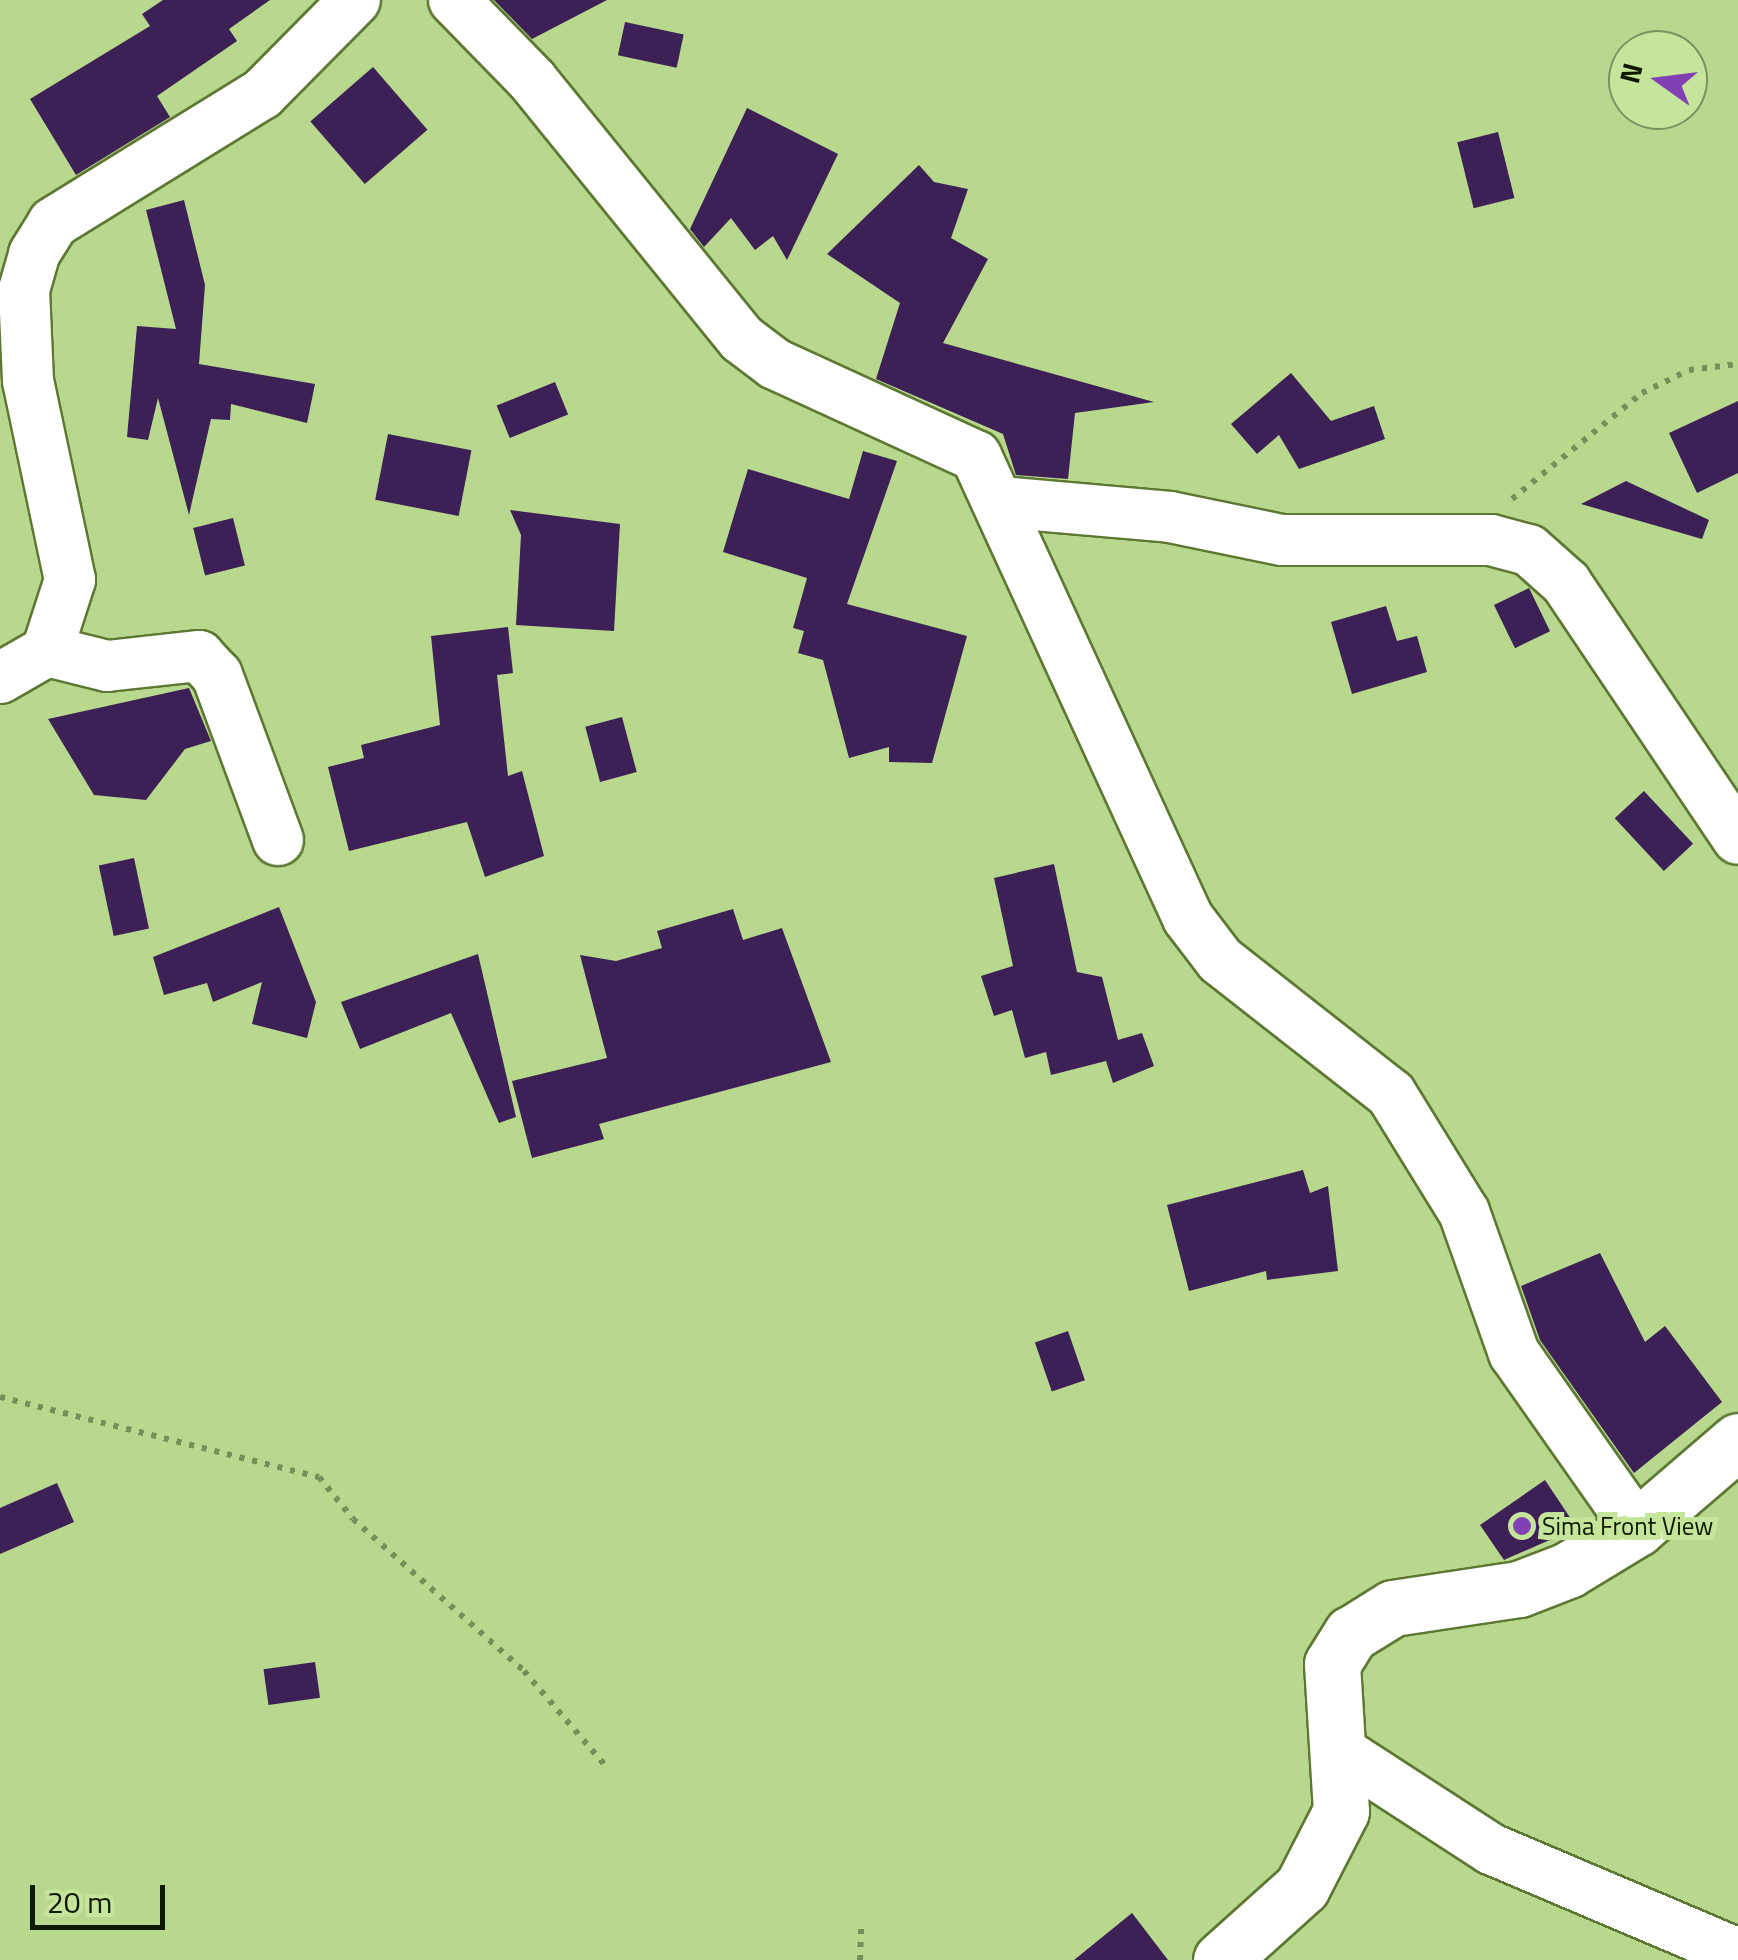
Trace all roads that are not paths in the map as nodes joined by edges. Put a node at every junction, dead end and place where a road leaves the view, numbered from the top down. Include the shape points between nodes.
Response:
1 (354, 0) edge
2 (454, 0) edge
3 (1000, 502) junction
4 (47, 651) junction
5 (0, 678) edge
6 (1738, 839) edge
7 (278, 840) dead end
8 (1738, 1441) edge
9 (1637, 1528) junction
10 (1340, 1751) junction
11 (1738, 1954) edge
12 (1221, 1960) edge

1 - 4 street via 262,94 53,223 34,254 24,290 28,382 70,580
2 - 3 street via 532,80 742,339 774,364 963,444
3 - 6 street via 1170,517 1282,540 1482,540 1550,564
3 - 9 street via 1188,918 1220,960 1391,1094 1464,1212 1514,1353
4 - 5 street
4 - 7 street via 107,666 185,653 210,664
8 - 9 street
9 - 10 street via 1519,1589 1429,1598 1351,1634 1332,1664
10 - 11 street via 1491,1849
10 - 12 street via 1340,1811 1302,1888

